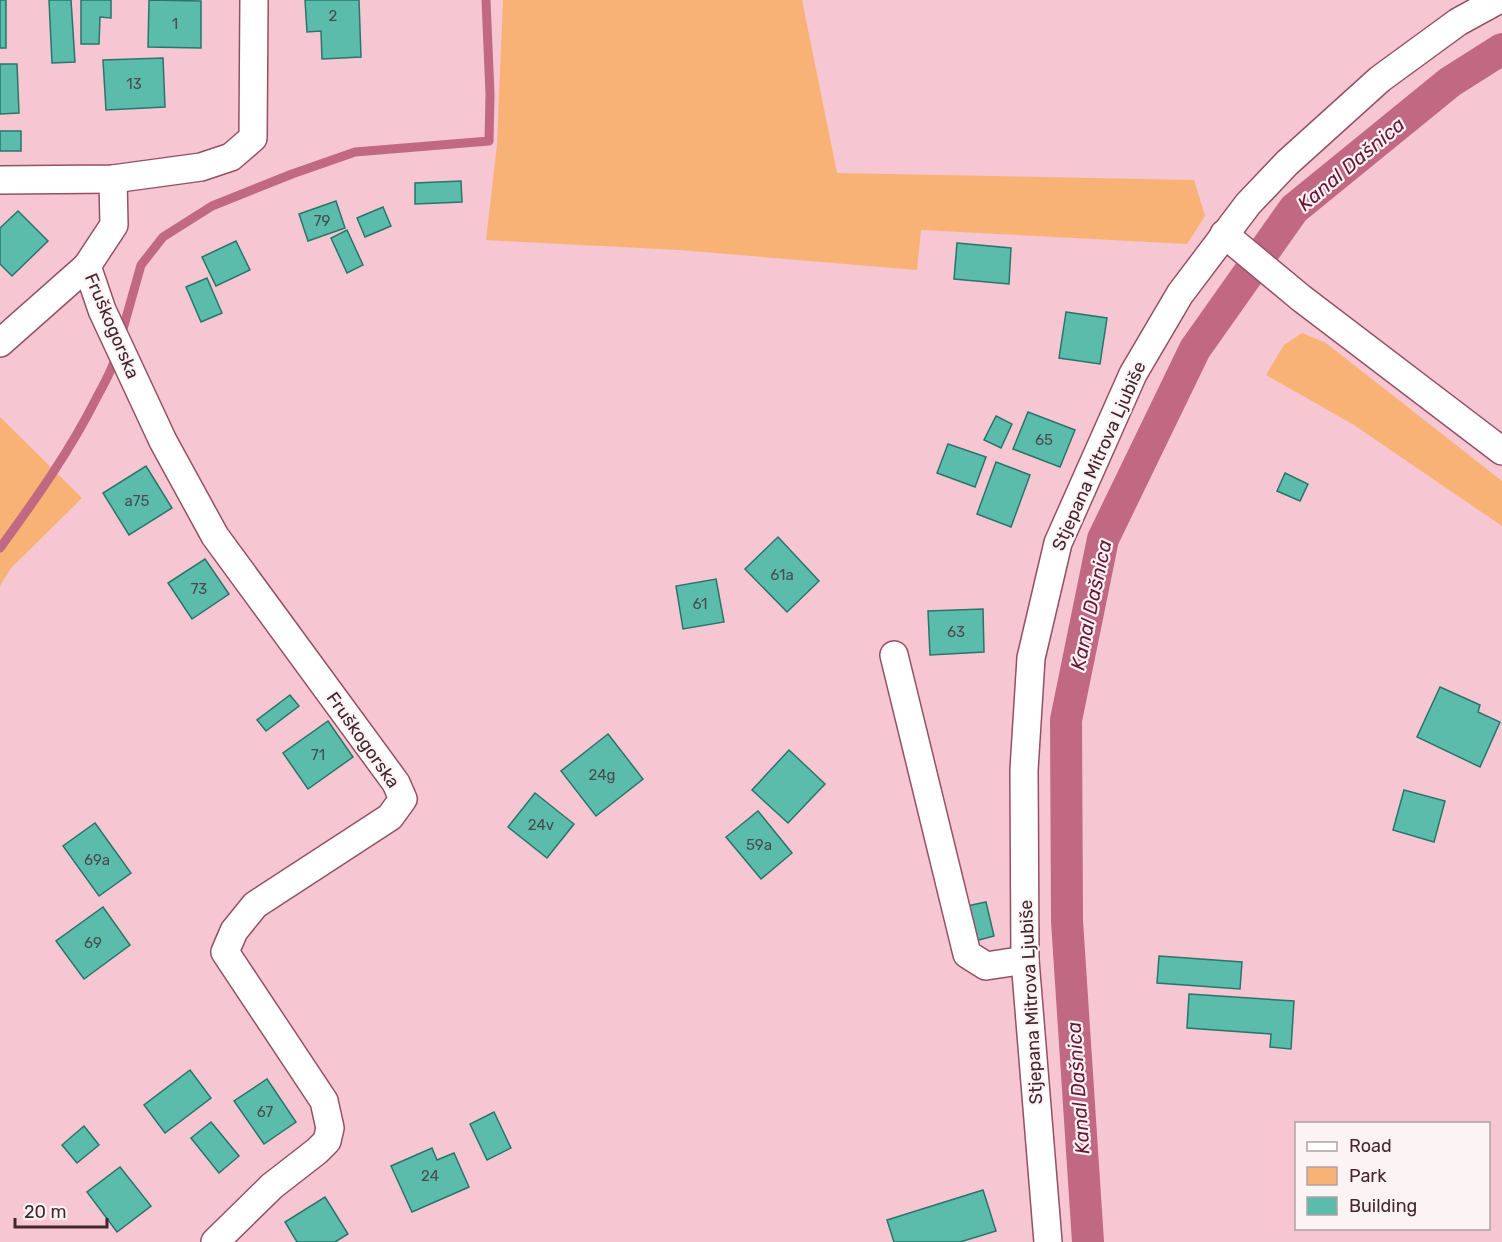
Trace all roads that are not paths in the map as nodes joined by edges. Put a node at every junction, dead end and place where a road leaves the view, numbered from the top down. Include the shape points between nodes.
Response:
1 (254, 0) edge
2 (1498, 0) edge
3 (113, 179) junction
4 (0, 180) edge
5 (1231, 239) junction
6 (87, 266) junction
7 (0, 343) edge
8 (1502, 451) edge
9 (894, 655) dead end
10 (1025, 960) junction
11 (215, 1242) edge
12 (1048, 1242) edge

1 - 3 street via 253,138 231,157 201,167
2 - 5 street, Stjepana Mitrova Ljubiše via 1458,22 1380,79 1248,204
3 - 4 street
3 - 6 street, Fruškogorska via 114,225
5 - 8 street via 1286,286
5 - 10 street, Stjepana Mitrova Ljubiše via 1180,294 1133,374 1058,543 1031,658 1024,770
6 - 7 street
6 - 11 street, Fruškogorska via 102,310 163,441 215,536 396,783 403,799 390,817 255,905 234,931 225,952 324,1101 330,1128 327,1141 317,1151 272,1186
9 - 10 street via 967,954 986,966
10 - 12 street, Stjepana Mitrova Ljubiše

